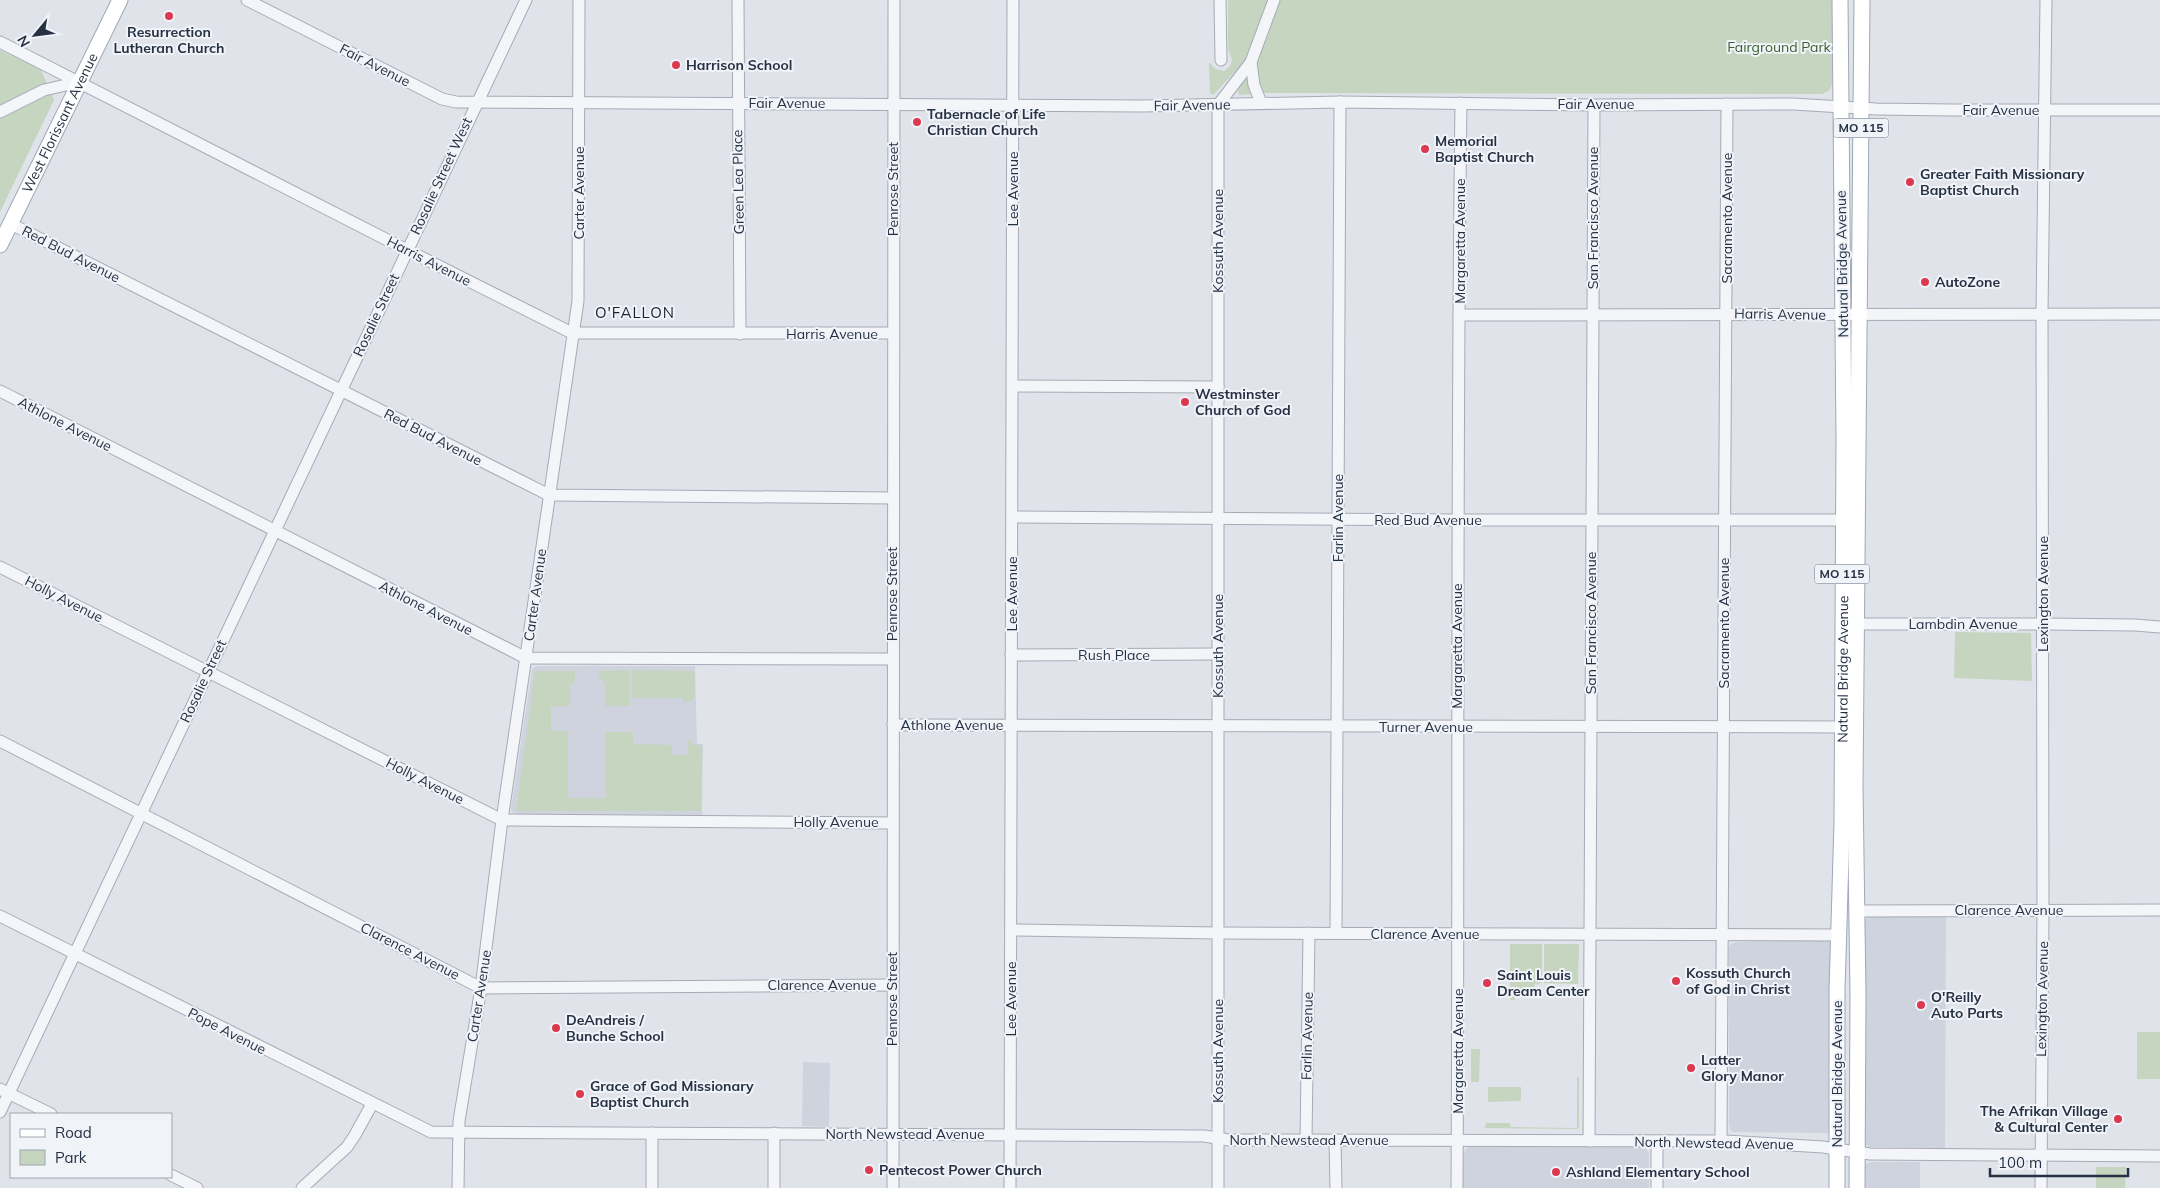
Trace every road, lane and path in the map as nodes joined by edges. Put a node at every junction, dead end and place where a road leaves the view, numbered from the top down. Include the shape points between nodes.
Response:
1 (120, 0) edge
2 (247, 0) edge
3 (526, 0) edge
4 (579, 0) edge
5 (738, 0) edge
6 (894, 0) edge
7 (1013, 0) edge
8 (1220, 0) edge
9 (1274, 0) edge
10 (1841, 0) edge
11 (1862, 0) edge
12 (2046, 0) edge
13 (0, 42) edge
14 (1222, 60) dead end
15 (1251, 62) junction
16 (79, 82) junction
17 (476, 101) junction
18 (580, 102) junction
19 (1340, 102) junction
20 (737, 103) junction
21 (1461, 103) junction
22 (893, 104) junction
23 (1013, 104) junction
24 (1218, 104) junction
25 (1261, 104) junction
26 (1726, 104) junction
27 (1594, 105) junction
28 (1841, 106) junction
29 (5, 107) edge
30 (1861, 107) junction
31 (2044, 110) junction
32 (2160, 110) edge
33 (0, 112) edge
34 (11, 224) junction
35 (1860, 227) junction
36 (0, 245) edge
37 (406, 250) junction
38 (2042, 313) junction
39 (1592, 314) junction
40 (1727, 314) junction
41 (2160, 314) edge
42 (1459, 315) junction
43 (1842, 315) junction
44 (1859, 315) junction
45 (572, 333) junction
46 (740, 334) junction
47 (893, 334) junction
48 (1013, 386) junction
49 (1218, 387) junction
50 (0, 391) edge
51 (341, 391) junction
52 (549, 495) junction
53 (892, 498) junction
54 (1012, 517) junction
55 (1219, 518) junction
56 (1724, 519) junction
57 (1338, 520) junction
58 (1458, 520) junction
59 (1591, 520) junction
60 (1843, 520) junction
61 (274, 531) junction
62 (0, 567) edge
63 (1857, 624) junction
64 (2043, 624) junction
65 (2160, 627) edge
66 (1218, 654) junction
67 (1011, 655) junction
68 (526, 658) junction
69 (892, 659) junction
70 (208, 672) junction
71 (893, 725) junction
72 (1010, 725) junction
73 (1218, 726) junction
74 (1337, 727) junction
75 (1457, 727) junction
76 (1591, 727) junction
77 (1724, 727) junction
78 (1842, 727) junction
79 (0, 742) edge
80 (142, 814) junction
81 (502, 820) junction
82 (892, 823) junction
83 (2043, 910) junction
84 (2160, 910) edge
85 (1858, 911) junction
86 (0, 916) edge
87 (1011, 930) junction
88 (1218, 933) junction
89 (1309, 933) junction
90 (1336, 933) junction
91 (1459, 934) junction
92 (1590, 934) junction
93 (1724, 934) junction
94 (1838, 935) junction
95 (76, 954) junction
96 (892, 985) junction
97 (481, 988) junction
98 (1838, 1031) junction
99 (4, 1091) edge
100 (372, 1104) junction
101 (0, 1112) edge
102 (49, 1113) edge
103 (458, 1133) junction
104 (652, 1133) junction
105 (774, 1133) junction
106 (892, 1134) junction
107 (1010, 1134) junction
108 (1218, 1138) junction
109 (1306, 1140) junction
110 (1336, 1140) junction
111 (1457, 1140) junction
112 (1589, 1141) junction
113 (1657, 1141) junction
114 (1721, 1141) junction
115 (1837, 1149) junction
116 (1856, 1153) junction
117 (2041, 1156) junction
118 (2160, 1156) edge
119 (172, 1176) edge
120 (197, 1188) edge
121 (302, 1188) edge
122 (458, 1188) edge
123 (652, 1188) edge
124 (774, 1188) edge
125 (893, 1188) edge
126 (1010, 1188) edge
127 (1218, 1188) edge
128 (1336, 1188) edge
129 (1457, 1188) edge
130 (1657, 1188) edge
131 (1837, 1188) edge
132 (1847, 1188) edge
133 (1856, 1188) edge
134 (2041, 1188) edge

1 - 16 main road, West Florissant Avenue
2 - 17 street, Fair Avenue via 442,99
3 - 17 street
4 - 18 street, Carter Avenue
5 - 20 street, Green Lea Place
6 - 22 street, Penrose Street
7 - 23 street, Lee Avenue
8 - 14 street
9 - 15 street
10 - 28 main road, Natural Bridge Avenue / MO 115
10 - 30 main road via 1848,26 1850,84
11 - 30 main road, Natural Bridge Avenue / MO 115
12 - 31 street, Lexington Avenue
13 - 16 street, Harris Avenue
15 - 24 street
15 - 25 street
16 - 29 street via 44,90
16 - 34 main road, West Florissant Avenue
16 - 37 street, Harris Avenue
17 - 18 street, Fair Avenue
17 - 37 street, Rosalie Street West
18 - 20 street, Fair Avenue
18 - 45 street, Carter Avenue via 578,286
19 - 21 street, Fair Avenue
19 - 25 street, Fair Avenue
19 - 57 street, Farlin Avenue
20 - 22 street, Fair Avenue
20 - 46 street, Green Lea Place
21 - 27 street, Fair Avenue
21 - 42 street, Margaretta Avenue
22 - 23 street, Fair Avenue
22 - 47 street, Penrose Street
23 - 24 street, Fair Avenue
23 - 48 street, Lee Avenue
24 - 25 street, Fair Avenue
24 - 49 street, Kossuth Avenue
26 - 27 street, Fair Avenue
26 - 28 street, Fair Avenue
26 - 40 street, Sacramento Avenue
27 - 39 street, San Francisco Avenue
28 - 30 street, Fair Avenue
28 - 35 main road via 1851,132 1852,192
28 - 43 main road, Natural Bridge Avenue / MO 115
29 - 33 street
30 - 31 street, Fair Avenue
30 - 35 main road, Natural Bridge Avenue / MO 115
31 - 32 street, Fair Avenue
31 - 38 street, Lexington Avenue
34 - 36 main road, West Florissant Avenue
34 - 51 street, Red Bud Avenue
35 - 44 main road, Natural Bridge Avenue / MO 115
37 - 45 street, Harris Avenue
37 - 51 street, Rosalie Street
38 - 41 street, Harris Avenue
38 - 44 street, Harris Avenue
38 - 64 street, Lexington Avenue
39 - 40 street, Harris Avenue
39 - 42 street, Harris Avenue
39 - 59 street, San Francisco Avenue
40 - 43 street, Harris Avenue
40 - 56 street, Sacramento Avenue
42 - 58 street, Margaretta Avenue
43 - 44 street, Harris Avenue
43 - 60 main road, Natural Bridge Avenue / MO 115
44 - 63 main road, Natural Bridge Avenue
45 - 46 street, Harris Avenue
45 - 52 street, Carter Avenue
46 - 47 street, Harris Avenue
47 - 53 street, Penrose Street
48 - 49 street
48 - 54 street, Lee Avenue
49 - 55 street, Kossuth Avenue
50 - 61 street, Athlone Avenue
51 - 52 street, Red Bud Avenue
51 - 61 street, Rosalie Street
52 - 53 street, Red Bud Avenue
52 - 68 street, Carter Avenue
53 - 69 street, Penrose Street
54 - 55 street, Red Bud Avenue
54 - 67 street, Lee Avenue
55 - 57 street, Red Bud Avenue
55 - 66 street, Kossuth Avenue
56 - 59 street, Red Bud Avenue
56 - 60 street, Red Bud Avenue
56 - 77 street, Sacramento Avenue
57 - 58 street, Red Bud Avenue
57 - 74 street, Farlin Avenue
58 - 59 street, Red Bud Avenue
58 - 75 street, Margaretta Avenue
59 - 76 street, San Francisco Avenue
60 - 78 main road, Natural Bridge Avenue / MO 115
61 - 68 street, Athlone Avenue
61 - 70 street, Rosalie Street
62 - 70 street, Holly Avenue
63 - 64 street, Lambdin Avenue
63 - 85 main road, Natural Bridge Avenue via 1855,786
64 - 65 street, Lambdin Avenue
64 - 83 street, Lexington Avenue
66 - 67 street, Rush Place
66 - 73 street, Kossuth Avenue
67 - 72 street, Lee Avenue
68 - 69 street, Athlone Avenue
68 - 81 street, Carter Avenue
69 - 71 street, Penrose Street
70 - 80 street, Rosalie Street
70 - 81 street, Holly Avenue
71 - 72 street, Athlone Avenue
71 - 82 street, Penrose Street
72 - 73 street, Turner Avenue
72 - 87 street, Lee Avenue
73 - 74 street, Turner Avenue
73 - 88 street, Kossuth Avenue
74 - 75 street, Turner Avenue
74 - 90 street, Farlin Avenue
75 - 76 street, Turner Avenue
75 - 91 street, Margaretta Avenue
76 - 77 street, Turner Avenue
76 - 92 street, San Francisco Avenue
77 - 78 street, Turner Avenue
77 - 93 street, Sacramento Avenue
78 - 94 main road, Natural Bridge Avenue / MO 115
79 - 80 street, Clarence Avenue
80 - 95 street, Rosalie Street
80 - 97 street, Clarence Avenue
81 - 82 street, Holly Avenue
81 - 97 street, Carter Avenue
82 - 96 street, Penrose Street
83 - 84 street, Clarence Avenue
83 - 85 street, Clarence Avenue
83 - 117 street, Lexington Avenue
85 - 116 main road, Natural Bridge Avenue
86 - 95 street, Pope Avenue
87 - 88 street, Clarence Avenue
87 - 107 street, Lee Avenue
88 - 89 street, Clarence Avenue
88 - 108 street, Kossuth Avenue
89 - 90 street, Clarence Avenue
89 - 109 street, Farlin Avenue
90 - 91 street, Clarence Avenue
91 - 92 street, Clarence Avenue
91 - 111 street, Margaretta Avenue
92 - 93 street, Clarence Avenue
92 - 112 street, San Francisco Avenue
93 - 94 street, Clarence Avenue
93 - 114 street, Sacramento Avenue
94 - 98 main road, Natural Bridge Avenue / MO 115
95 - 99 street, Rosalie Street
95 - 100 street, Pope Avenue
96 - 97 street, Clarence Avenue
96 - 106 street, Penrose Street
97 - 103 street, Carter Avenue
98 - 115 main road, Natural Bridge Avenue / MO 115
98 - 116 main road via 1846,1074 1848,1135
99 - 101 street, Rosalie Street
99 - 102 street
100 - 103 street, Pope Avenue via 425,1131
100 - 121 street via 347,1147
103 - 104 street, North Newstead Avenue
103 - 122 street, Carter Avenue
104 - 105 street, North Newstead Avenue
104 - 123 street
105 - 106 street, North Newstead Avenue
105 - 124 street
106 - 107 street, North Newstead Avenue
106 - 125 street, Penrose Street
107 - 108 street, North Newstead Avenue
107 - 126 street, Lee Avenue
108 - 109 street, North Newstead Avenue
108 - 127 street, Kossuth Avenue
109 - 110 street, North Newstead Avenue
110 - 111 street, North Newstead Avenue
110 - 128 street
111 - 112 street, North Newstead Avenue
111 - 129 street, Margaretta Avenue
112 - 113 street, North Newstead Avenue
113 - 114 street, North Newstead Avenue
113 - 130 street
114 - 115 street, North Newstead Avenue
115 - 116 street, North Newstead Avenue
115 - 131 main road, Natural Bridge Avenue
115 - 132 main road via 1845,1160
116 - 117 street, North Newstead Avenue
116 - 133 main road, Natural Bridge Avenue
117 - 118 street, North Newstead Avenue
117 - 134 street, Lexington Avenue
119 - 120 street

